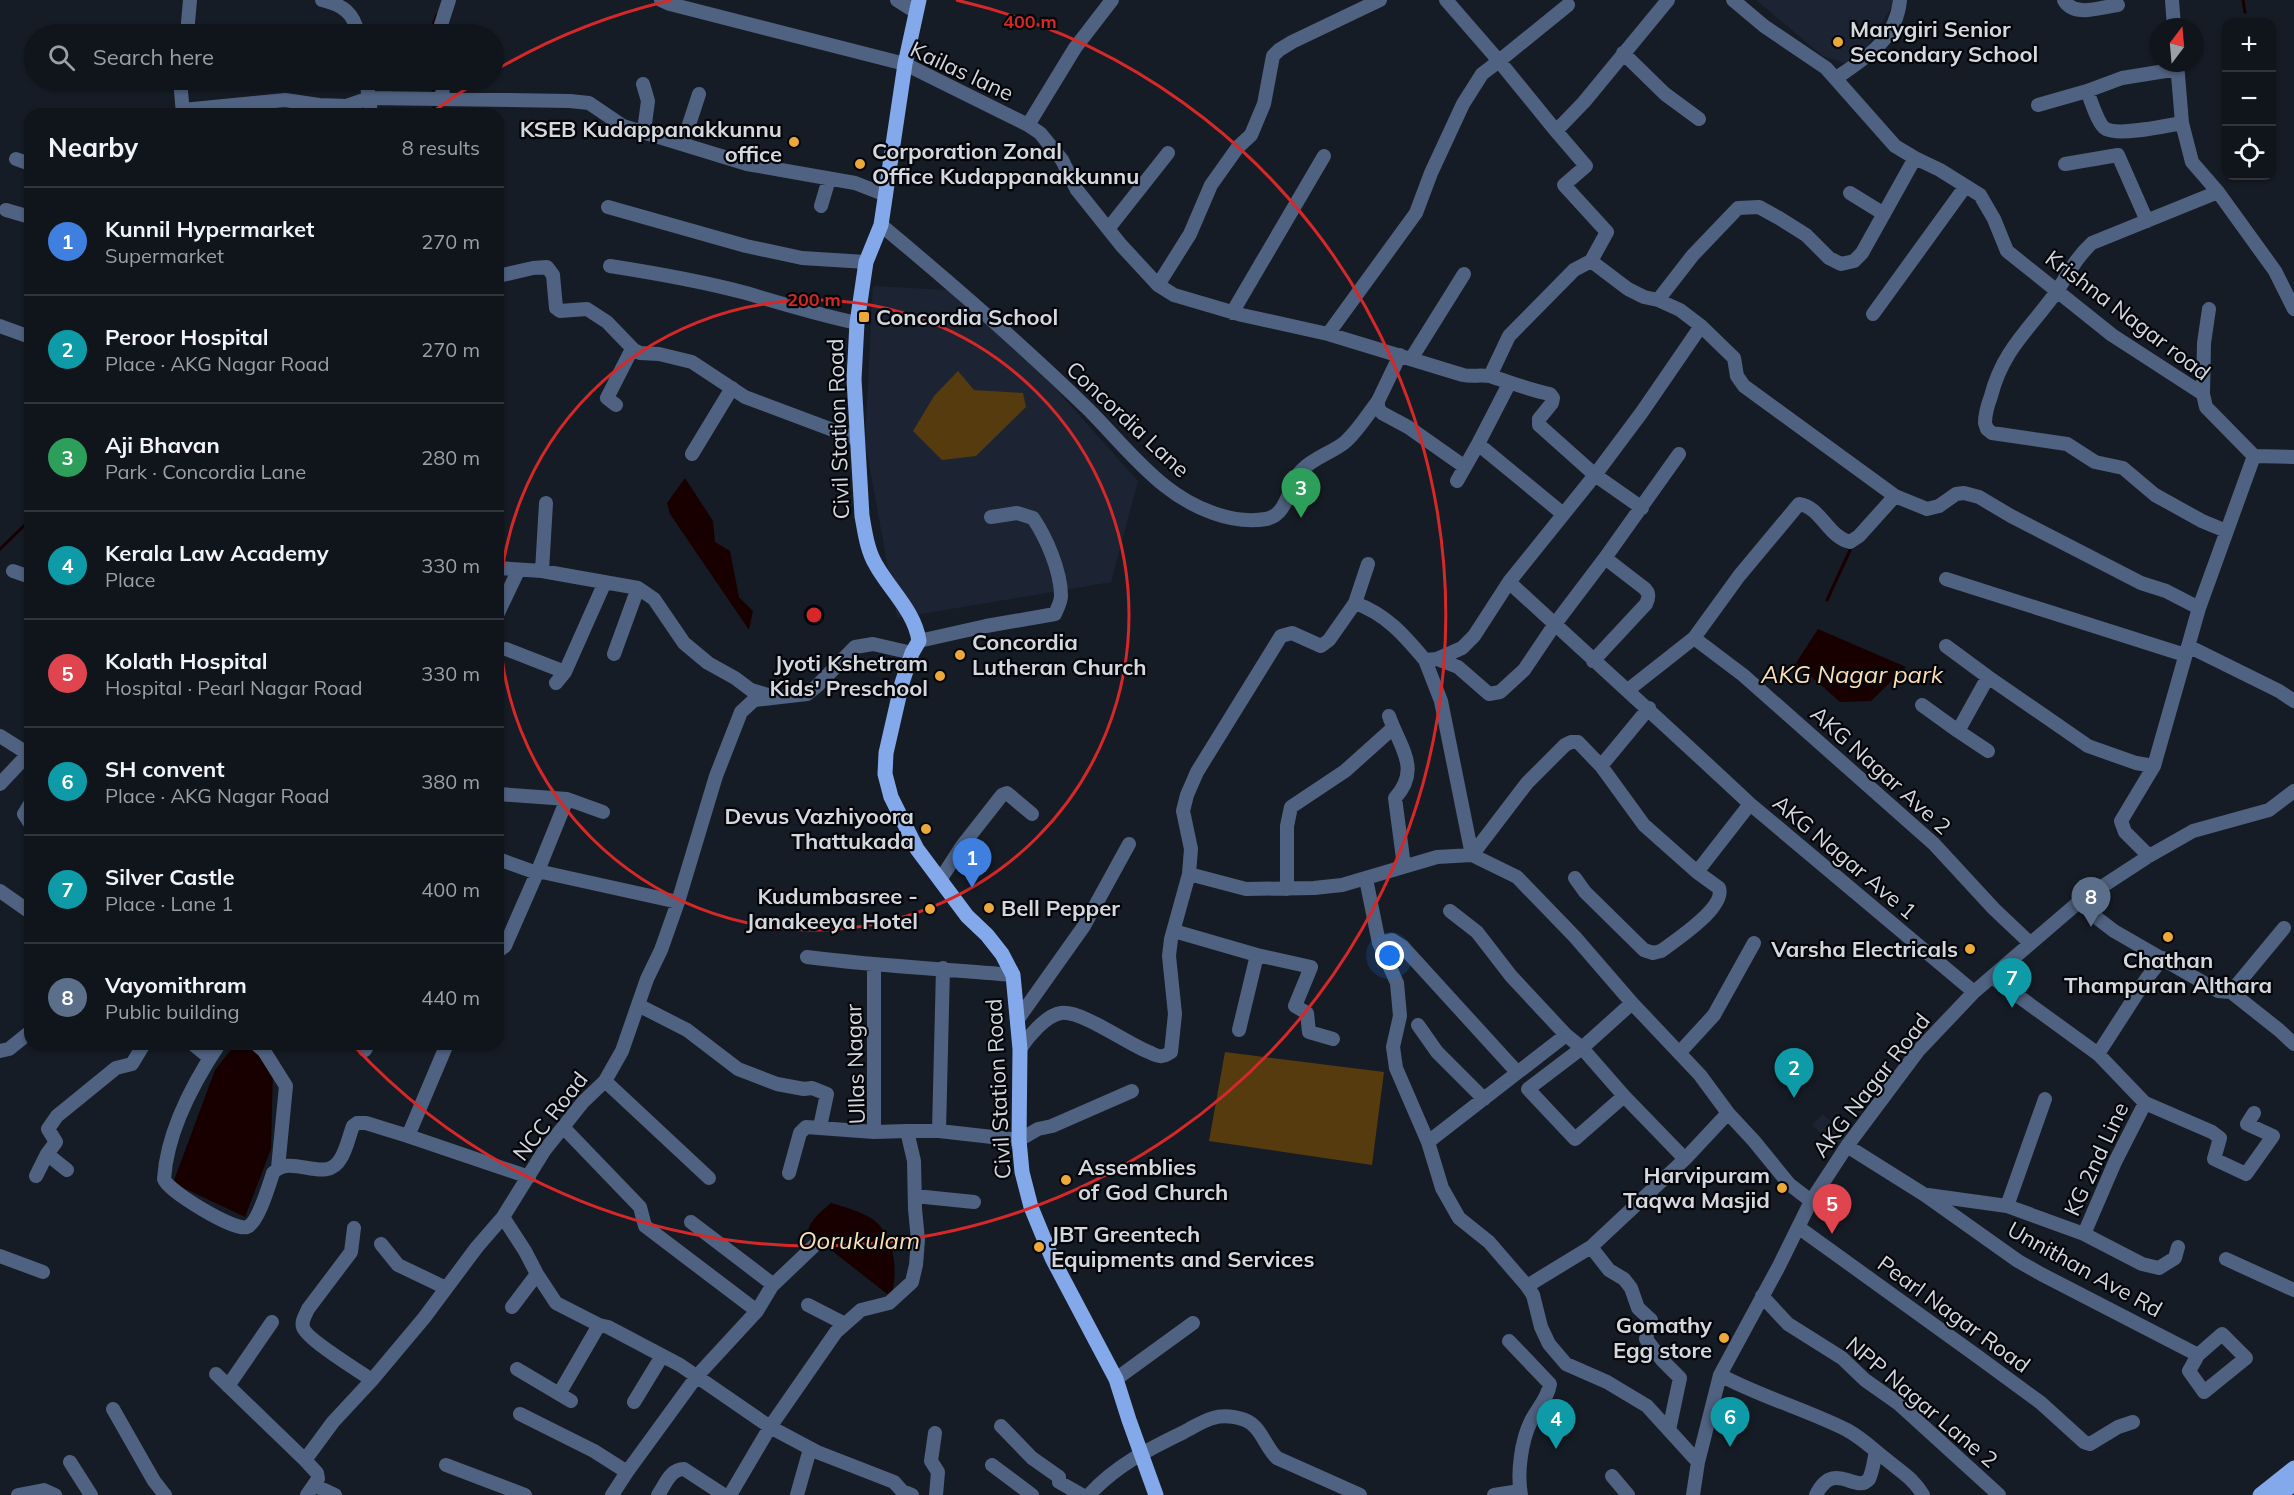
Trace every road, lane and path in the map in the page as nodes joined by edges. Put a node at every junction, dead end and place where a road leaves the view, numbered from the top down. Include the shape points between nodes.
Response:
1 (190, 0) edge
2 (322, 0) edge
3 (448, 0) edge
4 (661, 0) edge
5 (897, 0) edge
6 (1112, 0) edge
7 (1380, 0) edge
8 (1446, 0) edge
9 (1667, 0) edge
10 (1734, 0) edge
11 (1900, 0) edge
12 (2064, 0) edge
13 (2172, 0) edge
14 (1568, 5) dead end
15 (2118, 5) dead end
16 (917, 6) edge
17 (2173, 18) edge
18 (188, 24) edge
19 (356, 24) edge
20 (441, 24) edge
21 (1623, 52) junction
22 (1499, 61) junction
23 (905, 64) junction
24 (2150, 72) edge
25 (2178, 72) edge
26 (1836, 78) junction
27 (643, 84) dead end
28 (181, 90) edge
29 (368, 90) edge
30 (442, 90) edge
31 (2087, 91) junction
32 (699, 94) dead end
33 (369, 99) junction
34 (443, 99) junction
35 (2038, 105) dead end
36 (474, 107) edge
37 (183, 108) edge
38 (217, 108) edge
39 (312, 108) edge
40 (332, 108) edge
41 (370, 108) edge
42 (1699, 119) dead end
43 (2182, 123) junction
44 (1028, 125) junction
45 (1556, 130) junction
46 (644, 132) junction
47 (683, 143) junction
48 (1168, 153) dead end
49 (1324, 156) dead end
50 (1915, 158) junction
51 (16, 159) dead end
52 (24, 162) edge
53 (2065, 164) dead end
54 (829, 179) junction
55 (1965, 187) junction
56 (2218, 192) junction
57 (1850, 193) dead end
58 (886, 195) junction
59 (608, 207) dead end
60 (820, 207) dead end
61 (6, 210) dead end
62 (1884, 214) junction
63 (24, 215) edge
64 (2147, 221) junction
65 (881, 225) junction
66 (1108, 229) junction
67 (1591, 261) junction
68 (866, 262) junction
69 (610, 266) dead end
70 (1464, 274) dead end
71 (504, 275) edge
72 (1158, 285) junction
73 (2057, 290) junction
74 (1658, 300) junction
75 (2209, 309) dead end
76 (2294, 309) edge
77 (1232, 313) junction
78 (1873, 314) dead end
79 (857, 323) junction
80 (0, 326) edge
81 (1701, 326) junction
82 (1328, 334) junction
83 (24, 335) edge
84 (632, 349) junction
85 (1405, 357) junction
86 (1490, 376) junction
87 (1509, 384) junction
88 (732, 388) junction
89 (2203, 394) junction
90 (1378, 401) junction
91 (616, 405) dead end
92 (857, 439) junction
93 (1479, 444) junction
94 (692, 454) dead end
95 (1679, 454) dead end
96 (2254, 456) junction
97 (2294, 457) edge
98 (1465, 467) junction
99 (1594, 475) junction
100 (1457, 481) dead end
101 (1895, 496) junction
102 (546, 503) dead end
103 (1642, 508) junction
104 (1563, 514) junction
105 (991, 517) dead end
106 (2226, 531) junction
107 (1605, 558) junction
108 (1368, 564) dead end
109 (504, 569) edge
110 (13, 571) dead end
111 (518, 571) junction
112 (542, 571) junction
113 (24, 575) edge
114 (1946, 579) dead end
115 (605, 582) junction
116 (1509, 582) junction
117 (639, 588) junction
118 (504, 600) edge
119 (1355, 603) junction
120 (2199, 608) junction
121 (1555, 624) junction
122 (1694, 638) junction
123 (1946, 646) dead end
124 (915, 647) junction
125 (506, 649) dead end
126 (2186, 650) junction
127 (614, 654) dead end
128 (1431, 659) junction
129 (1593, 661) junction
130 (1988, 677) junction
131 (1628, 690) junction
132 (775, 697) junction
133 (2294, 701) edge
134 (1922, 705) dead end
135 (1649, 708) junction
136 (1958, 731) junction
137 (0, 736) edge
138 (24, 751) edge
139 (1988, 751) dead end
140 (24, 759) edge
141 (1601, 766) junction
142 (2154, 766) junction
143 (0, 784) edge
144 (2294, 791) edge
145 (504, 794) edge
146 (567, 799) junction
147 (1750, 804) junction
148 (603, 812) dead end
149 (1032, 814) dead end
150 (1129, 844) dead end
151 (1472, 855) junction
152 (2149, 856) junction
153 (504, 861) edge
154 (1404, 866) junction
155 (1697, 872) junction
156 (537, 873) junction
157 (1189, 874) junction
158 (1575, 878) dead end
159 (1366, 879) junction
160 (940, 880) junction
161 (1287, 889) junction
162 (0, 891) edge
163 (2080, 901) junction
164 (678, 902) junction
165 (24, 908) edge
166 (1450, 911) dead end
167 (2284, 928) dead end
168 (1174, 931) junction
169 (1754, 943) dead end
170 (2030, 943) junction
171 (1379, 944) junction
172 (504, 947) edge
173 (1257, 956) junction
174 (807, 957) dead end
175 (2163, 958) junction
176 (874, 966) junction
177 (943, 968) junction
178 (1013, 975) junction
179 (1992, 977) junction
180 (1974, 992) junction
181 (2231, 992) junction
182 (1632, 1003) junction
183 (638, 1005) junction
184 (1017, 1019) junction
185 (1418, 1025) dead end
186 (1239, 1030) dead end
187 (1566, 1035) junction
188 (24, 1037) edge
189 (1333, 1039) dead end
190 (2294, 1044) edge
191 (1582, 1048) junction
192 (1020, 1049) junction
193 (140, 1050) edge
194 (200, 1050) edge
195 (215, 1050) edge
196 (263, 1050) edge
197 (444, 1050) edge
198 (0, 1051) edge
199 (1680, 1052) junction
200 (2098, 1054) junction
201 (210, 1058) junction
202 (1517, 1072) junction
203 (605, 1081) junction
204 (1132, 1091) dead end
205 (1624, 1096) junction
206 (1484, 1099) junction
207 (2045, 1099) dead end
208 (2145, 1103) junction
209 (1728, 1113) junction
210 (2254, 1113) dead end
211 (563, 1127) junction
212 (820, 1127) junction
213 (907, 1131) junction
214 (939, 1131) junction
215 (874, 1132) junction
216 (408, 1136) junction
217 (1019, 1140) junction
218 (1428, 1142) junction
219 (1847, 1146) junction
220 (47, 1154) junction
221 (1684, 1159) junction
222 (278, 1168) junction
223 (67, 1170) dead end
224 (789, 1173) dead end
225 (36, 1176) dead end
226 (529, 1177) junction
227 (709, 1178) dead end
228 (1925, 1195) junction
229 (915, 1196) junction
230 (1811, 1201) junction
231 (974, 1202) dead end
232 (2007, 1206) junction
233 (504, 1217) junction
234 (692, 1222) dead end
235 (1798, 1227) junction
236 (354, 1228) dead end
237 (2084, 1234) junction
238 (381, 1244) dead end
239 (816, 1244) dead end
240 (1591, 1247) junction
241 (2178, 1247) dead end
242 (0, 1256) edge
243 (2226, 1258) dead end
244 (43, 1272) dead end
245 (537, 1274) junction
246 (772, 1286) junction
247 (1527, 1286) junction
248 (446, 1288) junction
249 (2294, 1290) edge
250 (1762, 1296) junction
251 (808, 1305) dead end
252 (512, 1307) dead end
253 (757, 1311) junction
254 (272, 1322) dead end
255 (1193, 1323) dead end
256 (845, 1324) junction
257 (599, 1325) junction
258 (1509, 1341) dead end
259 (2198, 1355) dead end
260 (662, 1356) junction
261 (517, 1369) dead end
262 (216, 1374) dead end
263 (1720, 1375) junction
264 (697, 1376) junction
265 (1116, 1379) junction
266 (372, 1380) junction
267 (228, 1386) junction
268 (559, 1394) junction
269 (572, 1401) dead end
270 (634, 1402) dead end
271 (113, 1409) dead end
272 (520, 1414) dead end
273 (2133, 1422) dead end
274 (770, 1426) junction
275 (1001, 1426) dead end
276 (1669, 1430) junction
277 (935, 1433) dead end
278 (810, 1449) junction
279 (1876, 1451) junction
280 (1141, 1453) junction
281 (305, 1460) junction
282 (70, 1462) dead end
283 (1698, 1462) junction
284 (446, 1465) dead end
285 (992, 1465) dead end
286 (2294, 1468) edge
287 (627, 1472) junction
288 (1612, 1476) dead end
289 (2294, 1484) edge
290 (892, 1489) edge
291 (310, 1490) edge
292 (1521, 1493) edge
293 (18, 1495) edge
294 (55, 1495) edge
295 (92, 1495) edge
296 (165, 1495) edge
297 (335, 1495) edge
298 (525, 1495) edge
299 (612, 1495) edge
300 (658, 1495) edge
301 (724, 1495) edge
302 (730, 1495) edge
303 (797, 1495) edge
304 (912, 1495) edge
305 (936, 1495) edge
306 (1032, 1495) edge
307 (1082, 1495) edge
308 (1089, 1495) edge
309 (1156, 1495) edge
310 (1360, 1495) edge
311 (1494, 1495) edge
312 (1628, 1495) edge
313 (1693, 1495) edge
314 (1816, 1495) edge
315 (1923, 1495) edge
316 (1999, 1495) edge
317 (2260, 1495) edge
318 (2279, 1495) edge

1 - 18 street
2 - 19 street via 342,7
3 - 20 street
4 - 23 street, Kailas lane
5 - 16 street
6 - 44 street, Kailas lane via 1075,48
7 - 72 street via 1292,42 1273,56 1264,104 1251,135 1211,185 1191,234
8 - 22 street
9 - 21 street
10 - 26 street, Krishna Nagar road
11 - 26 street via 1887,38
12 - 15 street via 2071,9 2079,11
13 - 17 street
14 - 22 street
16 - 23 main road, Civil Station Road
21 - 42 street via 1665,94
21 - 45 street
22 - 45 street
22 - 82 street via 1482,74 1463,104 1416,213
23 - 44 street, Kailas lane
23 - 58 main road, Civil Station Road
24 - 31 street
25 - 43 street
26 - 50 street, Krishna Nagar road via 1884,135
27 - 46 street via 648,101
28 - 37 street
29 - 33 street
30 - 34 street
31 - 35 street
31 - 43 street via 2106,129 2121,131
32 - 47 street
33 - 34 street
33 - 40 street
33 - 41 street
34 - 36 street
36 - 46 street via 589,103 623,126
38 - 39 street via 285,100
43 - 56 street via 2192,162
44 - 66 street via 1040,133 1062,160 1077,190
45 - 67 street via 1586,166 1564,185 1607,232
46 - 47 street
47 - 54 street via 747,164
48 - 66 street
49 - 77 street
50 - 55 street, Krishna Nagar road
50 - 62 street
51 - 52 street
53 - 64 street via 2118,156
54 - 58 street via 855,183
54 - 60 street
55 - 73 street, Krishna Nagar road via 1980,195 2007,251
55 - 78 street
56 - 64 street
56 - 76 street via 2275,271
57 - 62 street
58 - 65 main road, Civil Station Road
59 - 68 street via 802,258
61 - 63 street
62 - 74 street via 1862,254 1841,264 1829,258 1806,235 1759,207 1738,208 1693,255
64 - 73 street via 2092,243
65 - 68 main road, Civil Station Road
65 - 90 street, Concordia Lane via 979,308 1165,486 1214,513 1240,519 1275,516 1301,470 1345,442
66 - 72 street
67 - 74 street via 1628,289
67 - 86 street via 1574,270 1509,336
68 - 79 main road, Civil Station Road
69 - 79 street via 700,282
70 - 85 street
71 - 84 street via 547,267 553,275 556,308 565,312 587,309 608,322
72 - 77 street via 1174,295
73 - 89 street, Krishna Nagar road via 2112,335
73 - 106 street via 2004,359 1985,417 1987,429 2067,444 2089,460 2123,468 2155,495
74 - 81 street
75 - 89 street
77 - 82 street
79 - 92 main road, Civil Station Road
80 - 83 street
81 - 99 street
81 - 101 street via 1734,358 1737,376 1744,386
82 - 85 street
84 - 88 street via 699,365
84 - 91 street via 607,398
85 - 86 street via 1463,375
85 - 90 street
86 - 87 street
87 - 93 street
87 - 99 street via 1550,394 1552,403 1539,419 1539,425
88 - 92 street via 745,397
88 - 94 street
89 - 96 street, Krishna Nagar road via 2206,407
90 - 98 street via 1382,413
92 - 124 main road, Civil Station Road via 862,516 870,553 916,626
93 - 98 street
93 - 104 street
95 - 103 street
96 - 97 street
96 - 106 street
98 - 100 street
99 - 103 street
99 - 104 street
101 - 120 street via 1927,509 1956,494 1979,497 2141,583
101 - 122 street via 1850,542 1838,536 1810,507 1799,504
102 - 112 street
103 - 107 street
104 - 116 street
105 - 124 street via 1017,513 1033,518 1051,553 1057,576 1061,597 1055,614 986,626
106 - 120 street
107 - 121 street
107 - 129 street via 1644,588 1649,599
108 - 119 street
109 - 111 street
110 - 113 street
111 - 112 street
111 - 118 street
112 - 115 street
114 - 126 street
115 - 117 street
115 - 125 street via 560,678
116 - 121 street
116 - 128 street via 1462,648
117 - 127 street
117 - 132 street via 654,599 684,643 708,663 751,690
119 - 128 street via 1398,628
119 - 157 street via 1321,646 1292,633 1281,636 1253,679 1187,795 1183,811 1191,849
120 - 126 street
121 - 128 street via 1524,670 1500,692 1489,693 1458,667
121 - 129 street
122 - 131 street
122 - 170 street, AKG Nagar Ave 2 via 1743,675 1934,844
123 - 130 street
124 - 132 street via 855,647 807,694
124 - 160 main road, Civil Station Road via 888,743 885,774 891,797 917,849
126 - 133 street
126 - 142 street
128 - 151 street
129 - 131 street
130 - 136 street
130 - 142 street via 2088,746
131 - 135 street
132 - 164 street, NCC Road via 754,700 741,712 721,760
134 - 136 street
135 - 141 street
135 - 147 street
136 - 139 street
137 - 138 street
140 - 143 street
141 - 151 street via 1578,742 1565,745 1527,783
141 - 155 street via 1644,825
142 - 152 street via 2121,821
144 - 152 street, AKG Nagar Road via 2269,810 2193,831
145 - 146 street
146 - 148 street
146 - 156 street
147 - 155 street, AKG Nagar Ave 1
147 - 180 street, AKG Nagar Ave 1
149 - 160 street via 1007,794 1002,795
150 - 184 street via 1084,926
151 - 154 street via 1437,857
151 - 182 street via 1517,877
152 - 163 street, AKG Nagar Road
153 - 156 street
154 - 159 street
154 - 161 street via 1395,798 1408,777 1406,754 1391,722 1345,771 1291,807 1287,826
155 - 158 street via 1719,888 1715,907 1653,953 1644,950
156 - 164 street
156 - 172 street
157 - 161 street via 1246,889
157 - 168 street
159 - 161 street
159 - 171 street
160 - 178 main road, Civil Station Road via 1002,954
162 - 165 street
163 - 170 street, AKG Nagar Road
163 - 175 street via 2114,931
164 - 183 street, NCC Road
166 - 187 street via 1477,932 1510,976
167 - 181 street
168 - 173 street
168 - 192 street via 1169,956 1175,1014 1171,1052 1156,1055 1088,1019 1061,1013 1030,1034
169 - 199 street via 1714,1015
170 - 179 street, AKG Nagar Road
171 - 202 street via 1392,940 1403,947
171 - 218 street via 1397,983 1400,1016 1393,1047 1396,1068
173 - 186 street
173 - 189 street via 1311,967 1295,1006 1308,1012 1309,1032
174 - 176 street
175 - 181 street via 2218,991
175 - 200 street
176 - 177 street
176 - 215 street, Ullas Nagar
177 - 178 street
177 - 214 street
178 - 184 main road, Civil Station Road
179 - 180 street, AKG Nagar Road
179 - 200 street
180 - 219 street, AKG Nagar Road via 1918,1051
181 - 190 street
182 - 191 street
182 - 199 street
183 - 203 street, NCC Road via 622,1051
183 - 212 street via 687,1030 738,1069 777,1084 813,1088 827,1094
184 - 192 main road, Civil Station Road
185 - 206 street via 1437,1052
187 - 191 street
187 - 202 street
188 - 198 street
191 - 205 street
191 - 205 street via 1528,1089 1575,1139
192 - 217 main road, Civil Station Road
193 - 220 street via 132,1064 116,1068 57,1116 48,1129 56,1142
194 - 201 street
195 - 201 street
196 - 222 street via 286,1086
197 - 216 street
199 - 209 street
200 - 208 street
201 - 222 street via 175,1130 165,1169 166,1185 191,1203 243,1228 256,1218
202 - 206 street
203 - 211 street, NCC Road
203 - 227 street
204 - 217 street
205 - 221 street
206 - 218 street
207 - 232 street
208 - 210 street, KG 2nd Line via 2212,1132 2220,1138 2214,1159 2246,1174 2273,1136 2247,1124
208 - 237 street, KG 2nd Line
209 - 221 street
209 - 230 street via 1789,1184
211 - 226 street, NCC Road
211 - 253 street via 640,1207 645,1226
212 - 215 street
212 - 224 street via 801,1130
213 - 214 street, Ullas Nagar
213 - 215 street, Ullas Nagar
213 - 229 street via 914,1161
214 - 217 street, Ullas Nagar
216 - 222 street via 357,1123 341,1159 329,1169 287,1165
216 - 226 street
217 - 265 main road, Civil Station Road via 1022,1172 1039,1228
218 - 247 street via 1442,1188 1459,1218 1489,1242
219 - 228 street, Unnithan Ave Rd
219 - 230 street, AKG Nagar Road
220 - 223 street
220 - 225 street
221 - 240 street
226 - 233 street, NCC Road
228 - 232 street, KG 2nd Line
228 - 259 street, Unnithan Ave Rd via 2018,1262
229 - 231 street
229 - 256 street via 918,1240 912,1281 889,1303 861,1310
230 - 235 street, AKG Nagar Road
232 - 237 street, KG 2nd Line
233 - 245 street
233 - 248 street, NCC Road
234 - 246 street
235 - 250 street, AKG Nagar Road
235 - 273 street, Pearl Nagar Road via 2041,1403 2081,1440 2090,1444 2118,1426
236 - 266 street via 351,1252 308,1309 302,1328
237 - 241 street via 2142,1264 2159,1268 2175,1258
238 - 248 street via 398,1265
239 - 246 street
240 - 247 street
240 - 276 street via 1609,1270 1631,1288 1638,1308 1651,1320 1646,1339 1680,1378
242 - 244 street
243 - 249 street
245 - 252 street
245 - 257 street via 556,1303
246 - 253 street
247 - 276 street via 1545,1335 1566,1364 1647,1406
248 - 266 street, NCC Road
250 - 263 street, AKG Nagar Road
250 - 316 street, NPP Nagar Lane 2 via 1788,1324 1842,1358
251 - 256 street
253 - 264 street
254 - 267 street
255 - 265 street
256 - 274 street
257 - 260 street
257 - 268 street
258 - 292 street via 1550,1384 1526,1433
260 - 264 street
260 - 270 street
261 - 268 street
262 - 267 street
263 - 279 street via 1847,1430
263 - 283 street, AKG Nagar Road
264 - 274 street
264 - 287 street
265 - 280 main road, Civil Station Road
266 - 281 street, NCC Road
267 - 281 street
268 - 269 street
271 - 296 street
272 - 287 street
274 - 278 street
274 - 302 street
275 - 307 street via 1032,1458 1059,1477 1059,1482
276 - 283 street
277 - 305 street via 931,1461 938,1472
278 - 290 street
278 - 303 street
279 - 314 street via 1869,1480 1863,1488 1856,1490 1831,1480 1825,1481
279 - 315 street via 1916,1482
280 - 308 street via 1116,1469
280 - 309 main road, Civil Station Road
280 - 310 street via 1214,1417 1246,1420 1256,1426 1277,1458
281 - 291 street via 317,1473 318,1479
282 - 295 street
283 - 313 street, AKG Nagar Road
284 - 298 street
285 - 306 street
286 - 317 main road
287 - 299 street
288 - 312 street
289 - 318 main road
290 - 304 street
291 - 297 street
292 - 311 street
293 - 294 street via 44,1490
300 - 301 street via 677,1469 684,1469

